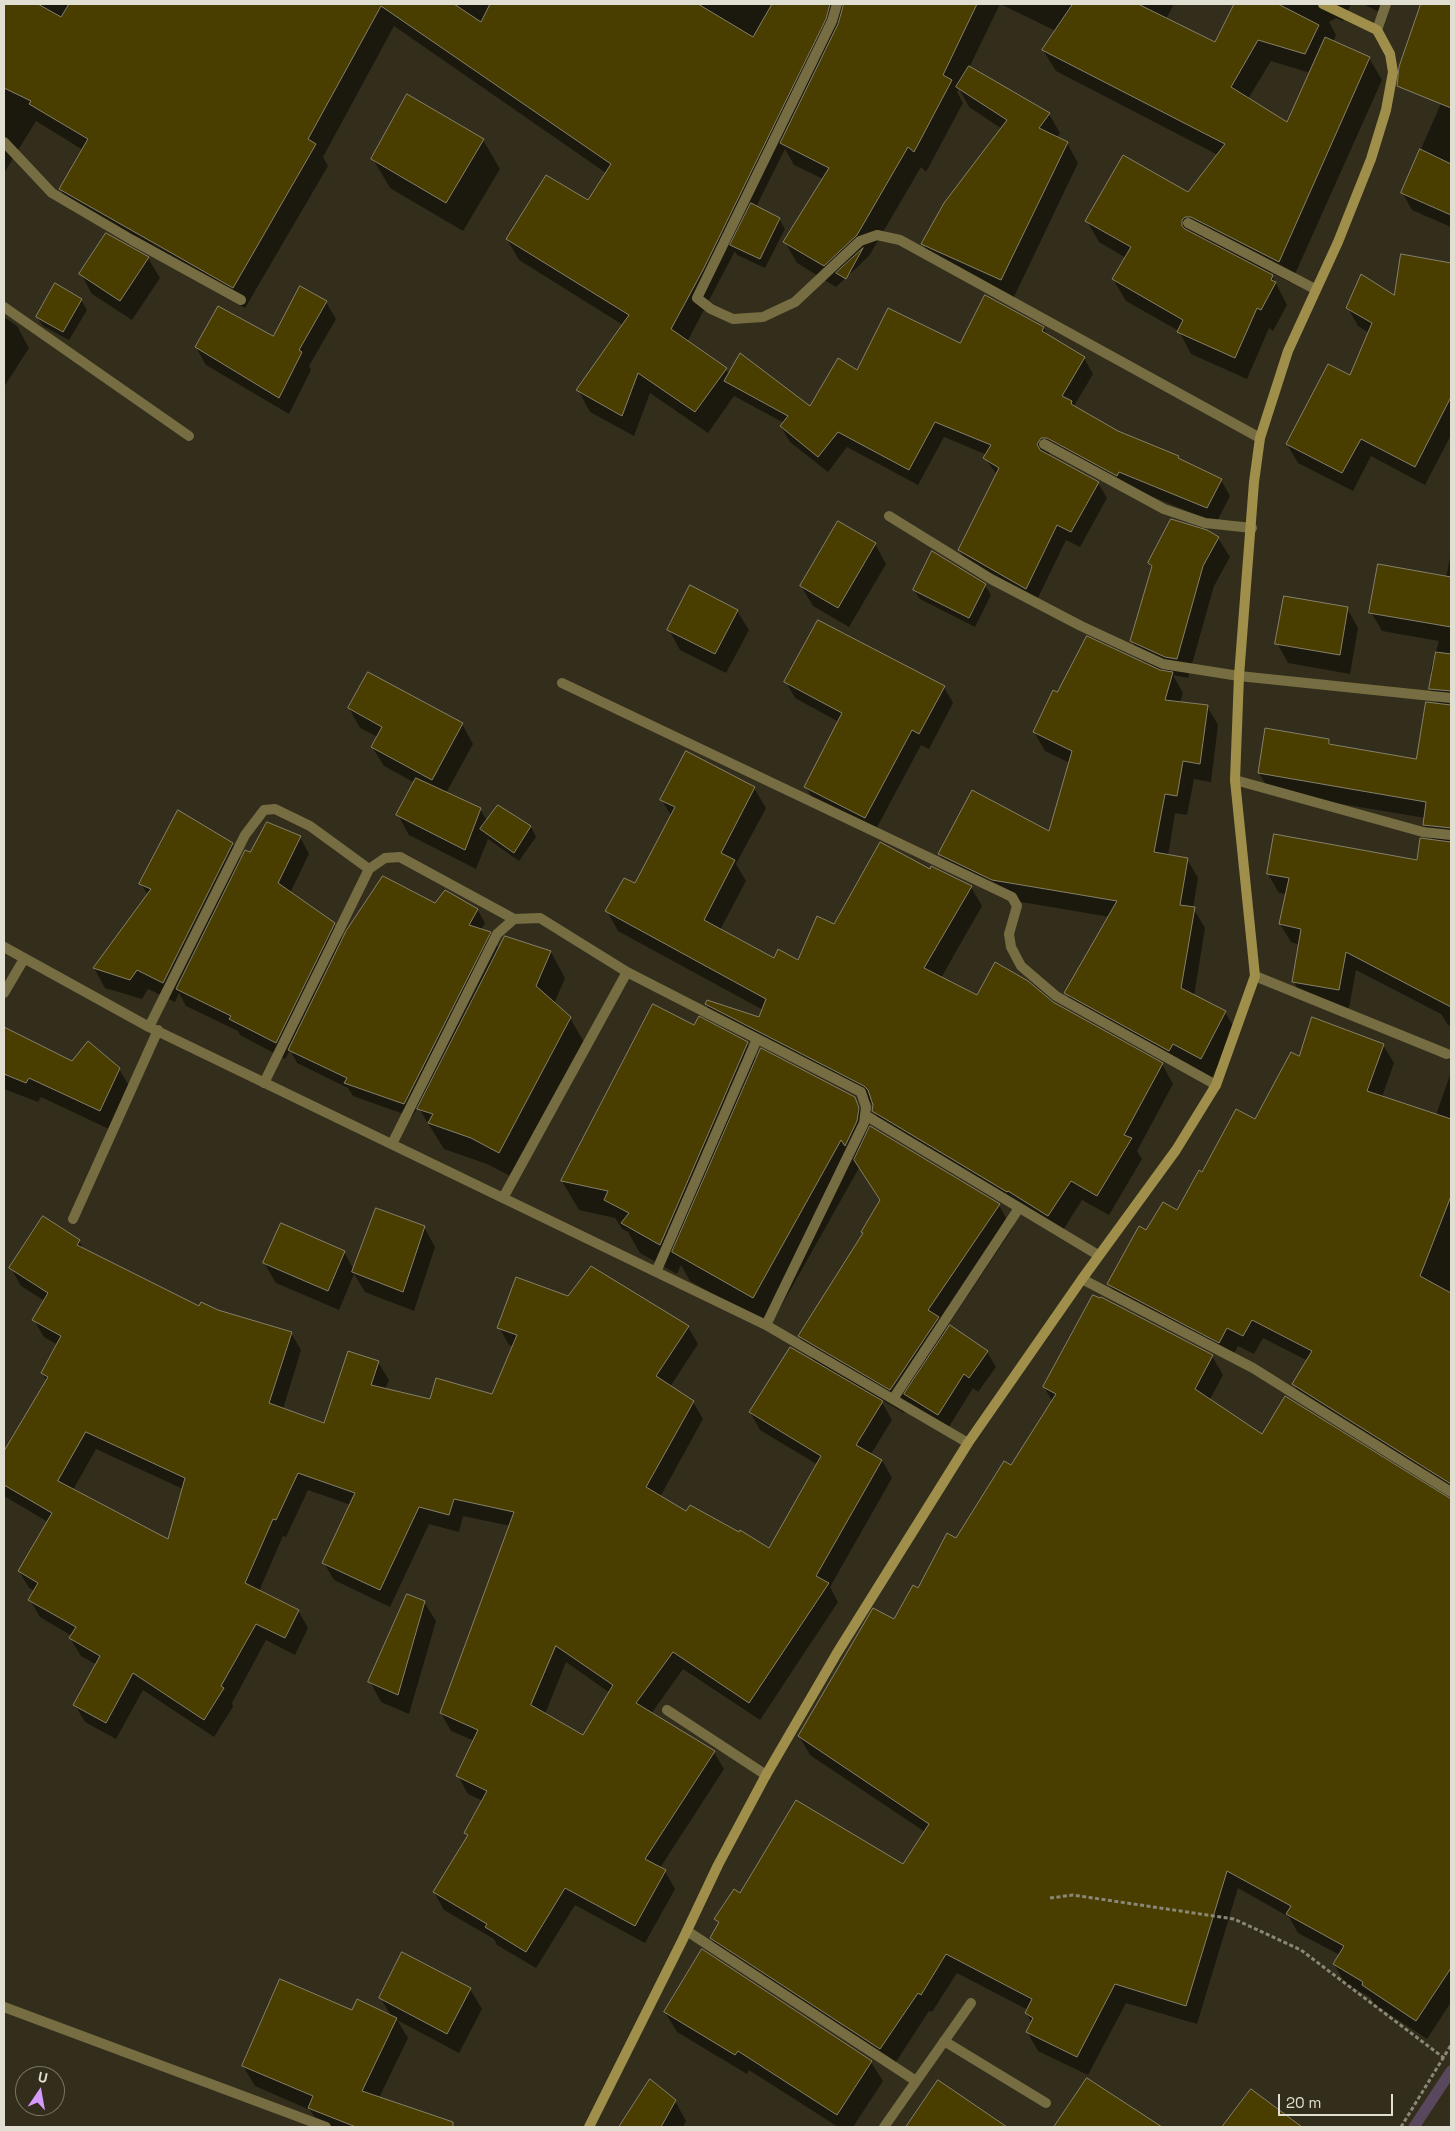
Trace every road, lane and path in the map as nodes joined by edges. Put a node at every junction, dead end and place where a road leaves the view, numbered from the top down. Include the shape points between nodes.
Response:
1 (837, 4) edge
2 (1323, 4) edge
3 (1386, 4) edge
4 (1377, 30) junction
5 (4, 142) edge
6 (1188, 223) dead end
7 (1316, 289) junction
8 (241, 300) dead end
9 (4, 307) edge
10 (189, 436) dead end
11 (1260, 438) junction
12 (1044, 444) dead end
13 (889, 516) dead end
14 (1252, 528) junction
15 (1239, 676) junction
16 (562, 683) dead end
17 (1451, 698) edge
18 (1235, 780) junction
19 (1451, 835) edge
20 (369, 869) junction
21 (514, 919) junction
22 (4, 947) edge
23 (24, 959) junction
24 (626, 972) junction
25 (1255, 976) junction
26 (4, 993) edge
27 (153, 1028) junction
28 (757, 1039) junction
29 (1447, 1054) dead end
30 (264, 1083) junction
31 (1216, 1085) junction
32 (865, 1115) junction
33 (392, 1144) junction
34 (503, 1198) junction
35 (1019, 1208) junction
36 (73, 1219) dead end
37 (1098, 1255) junction
38 (656, 1272) junction
39 (1082, 1279) junction
40 (766, 1325) junction
41 (894, 1399) junction
42 (968, 1443) junction
43 (1451, 1492) edge
44 (668, 1710) dead end
45 (766, 1775) junction
46 (1050, 1898) dead end
47 (687, 1931) junction
48 (971, 2002) dead end
49 (4, 2007) edge
50 (944, 2041) junction
51 (1451, 2045) edge
52 (1444, 2058) junction
53 (916, 2081) junction
54 (1046, 2103) dead end
55 (326, 2127) edge
56 (589, 2127) edge
57 (884, 2127) edge
58 (1400, 2127) edge

1 - 11 street via 832,21 697,298 733,319 762,317 794,302 860,242 877,235 900,240
2 - 4 street
3 - 4 street
4 - 7 street via 1390,54 1393,72 1386,110 1371,159
5 - 8 street via 52,193
6 - 7 street
7 - 11 street via 1288,352
9 - 10 street
11 - 14 street
12 - 14 street via 1164,509 1205,523
13 - 15 street via 991,579 1155,660
14 - 15 street
15 - 17 street
15 - 18 street
16 - 31 street via 1012,897 1017,906 1009,934 1011,947 1021,966 1056,996
18 - 19 street via 1423,832
18 - 25 street
20 - 21 street via 385,858 400,857
20 - 27 street via 310,826 276,809 264,810 245,836
20 - 30 street
21 - 24 street via 540,918
21 - 33 street via 498,934
22 - 23 street
23 - 26 street
23 - 27 street
24 - 28 street
24 - 34 street
25 - 29 street
25 - 31 street
27 - 30 street
27 - 36 street
28 - 32 street via 861,1092
28 - 38 street
30 - 33 street
31 - 37 street via 1176,1150
32 - 35 street
32 - 40 street via 864,1123
33 - 34 street
34 - 38 street
35 - 37 street
35 - 41 street
37 - 39 street
38 - 40 street
39 - 42 street
39 - 43 street via 1253,1368
40 - 41 street
41 - 42 street
42 - 45 street
44 - 45 street
45 - 47 street via 718,1864
46 - 52 path via 1073,1896 1234,1919 1301,1950
47 - 53 street
47 - 56 street
48 - 50 street
49 - 55 street
50 - 53 street
50 - 54 street
51 - 52 path
52 - 58 path
53 - 57 street

